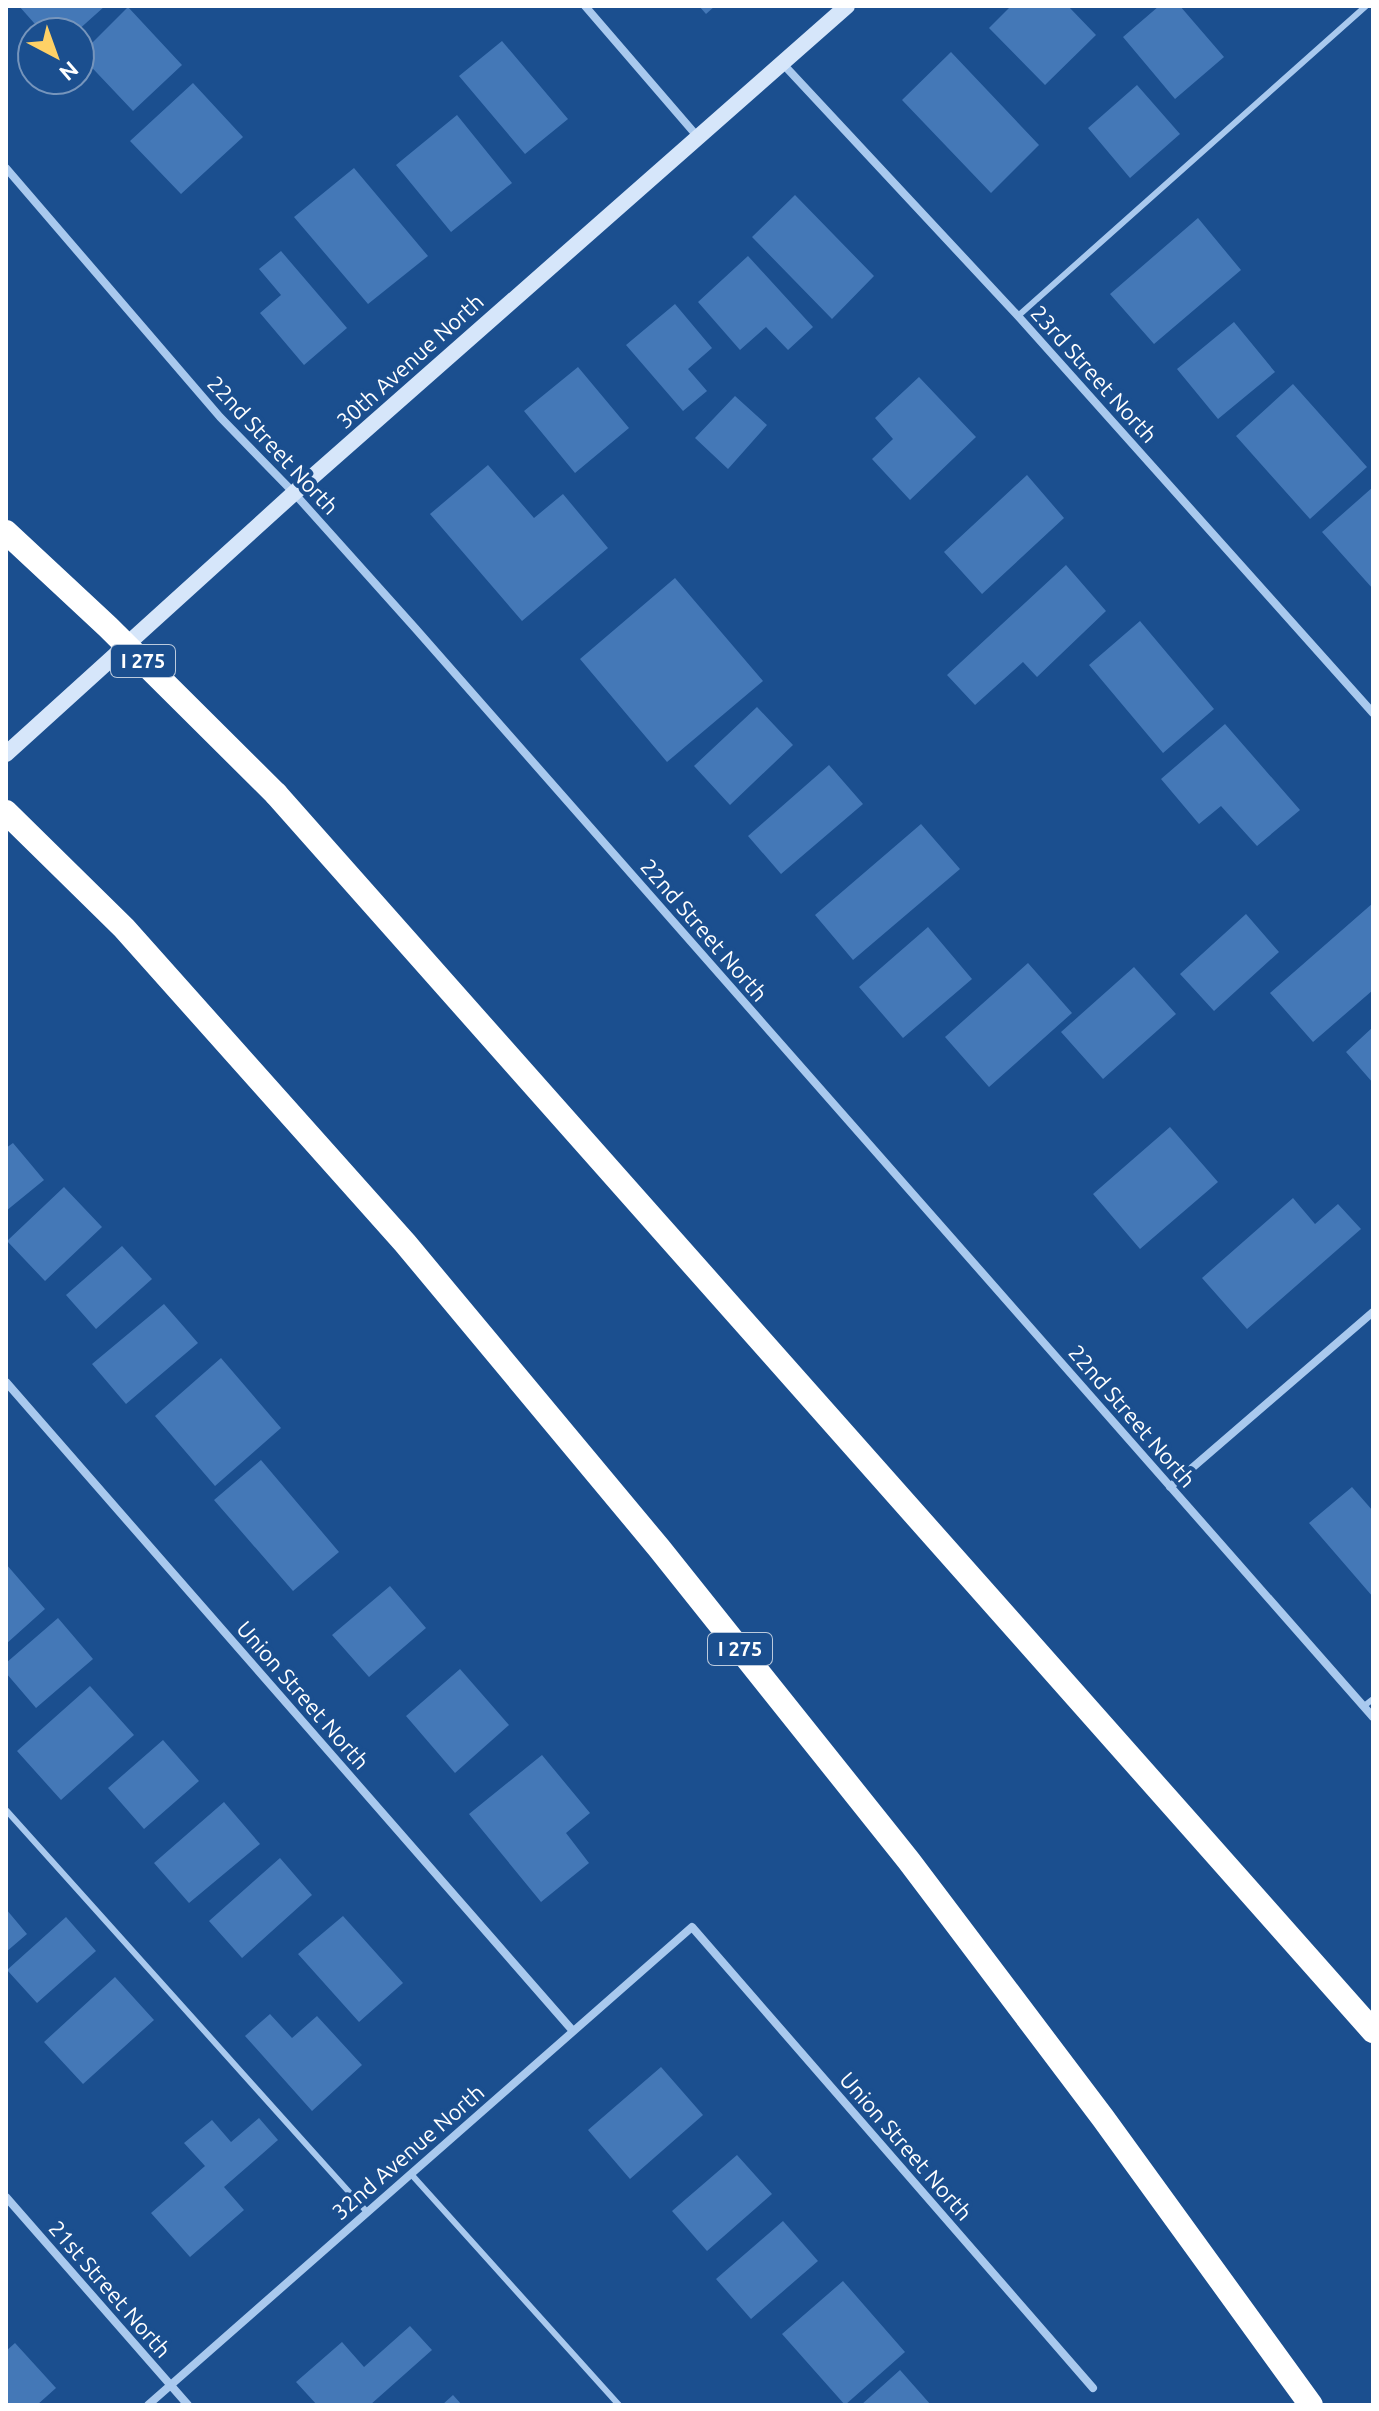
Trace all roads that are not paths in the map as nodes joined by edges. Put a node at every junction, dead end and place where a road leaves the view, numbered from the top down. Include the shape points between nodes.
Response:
1 (585, 6) edge
2 (847, 6) edge
3 (1366, 6) edge
4 (782, 63) junction
5 (697, 136) junction
6 (6, 168) edge
7 (1018, 316) junction
8 (294, 493) junction
9 (6, 532) edge
10 (1373, 713) edge
11 (6, 754) edge
12 (6, 812) edge
13 (1373, 1312) edge
14 (6, 1382) edge
15 (1170, 1487) junction
16 (1373, 1699) edge
17 (1364, 1706) junction
18 (1373, 1717) edge
19 (6, 1810) edge
20 (692, 1927) joint
21 (573, 2031) junction
22 (1373, 2031) edge
23 (411, 2174) junction
24 (6, 2197) edge
25 (367, 2212) junction
26 (170, 2385) junction
27 (1093, 2388) dead end
28 (148, 2405) edge
29 (188, 2405) edge
30 (619, 2405) edge
31 (1311, 2405) edge

1 - 5 street
2 - 4 street, 30th Avenue North
3 - 7 lane
4 - 5 street, 30th Avenue North
4 - 7 street, 23rd Street North
5 - 8 street, 30th Avenue North
6 - 8 street, 22nd Street North via 220,417
7 - 10 street, 23rd Street North
8 - 11 street, 30th Avenue North
8 - 15 street, 22nd Street North
9 - 22 highway, I 275, bridge via 276,794
12 - 31 highway, I 275 via 124,928 405,1243 659,1548 918,1873
13 - 15 street
14 - 21 street, Union Street North
15 - 17 street, 22nd Street North
16 - 17 lane
17 - 18 street, 22nd Street North
19 - 25 lane
20 - 21 street, 32nd Avenue North
20 - 27 street, Union Street North
21 - 23 street, 32nd Avenue North
23 - 25 street, 32nd Avenue North
23 - 30 lane
24 - 26 street, 21st Street North
25 - 26 street, 32nd Avenue North
26 - 28 street, 32nd Avenue North
26 - 29 street, 21st Street North

